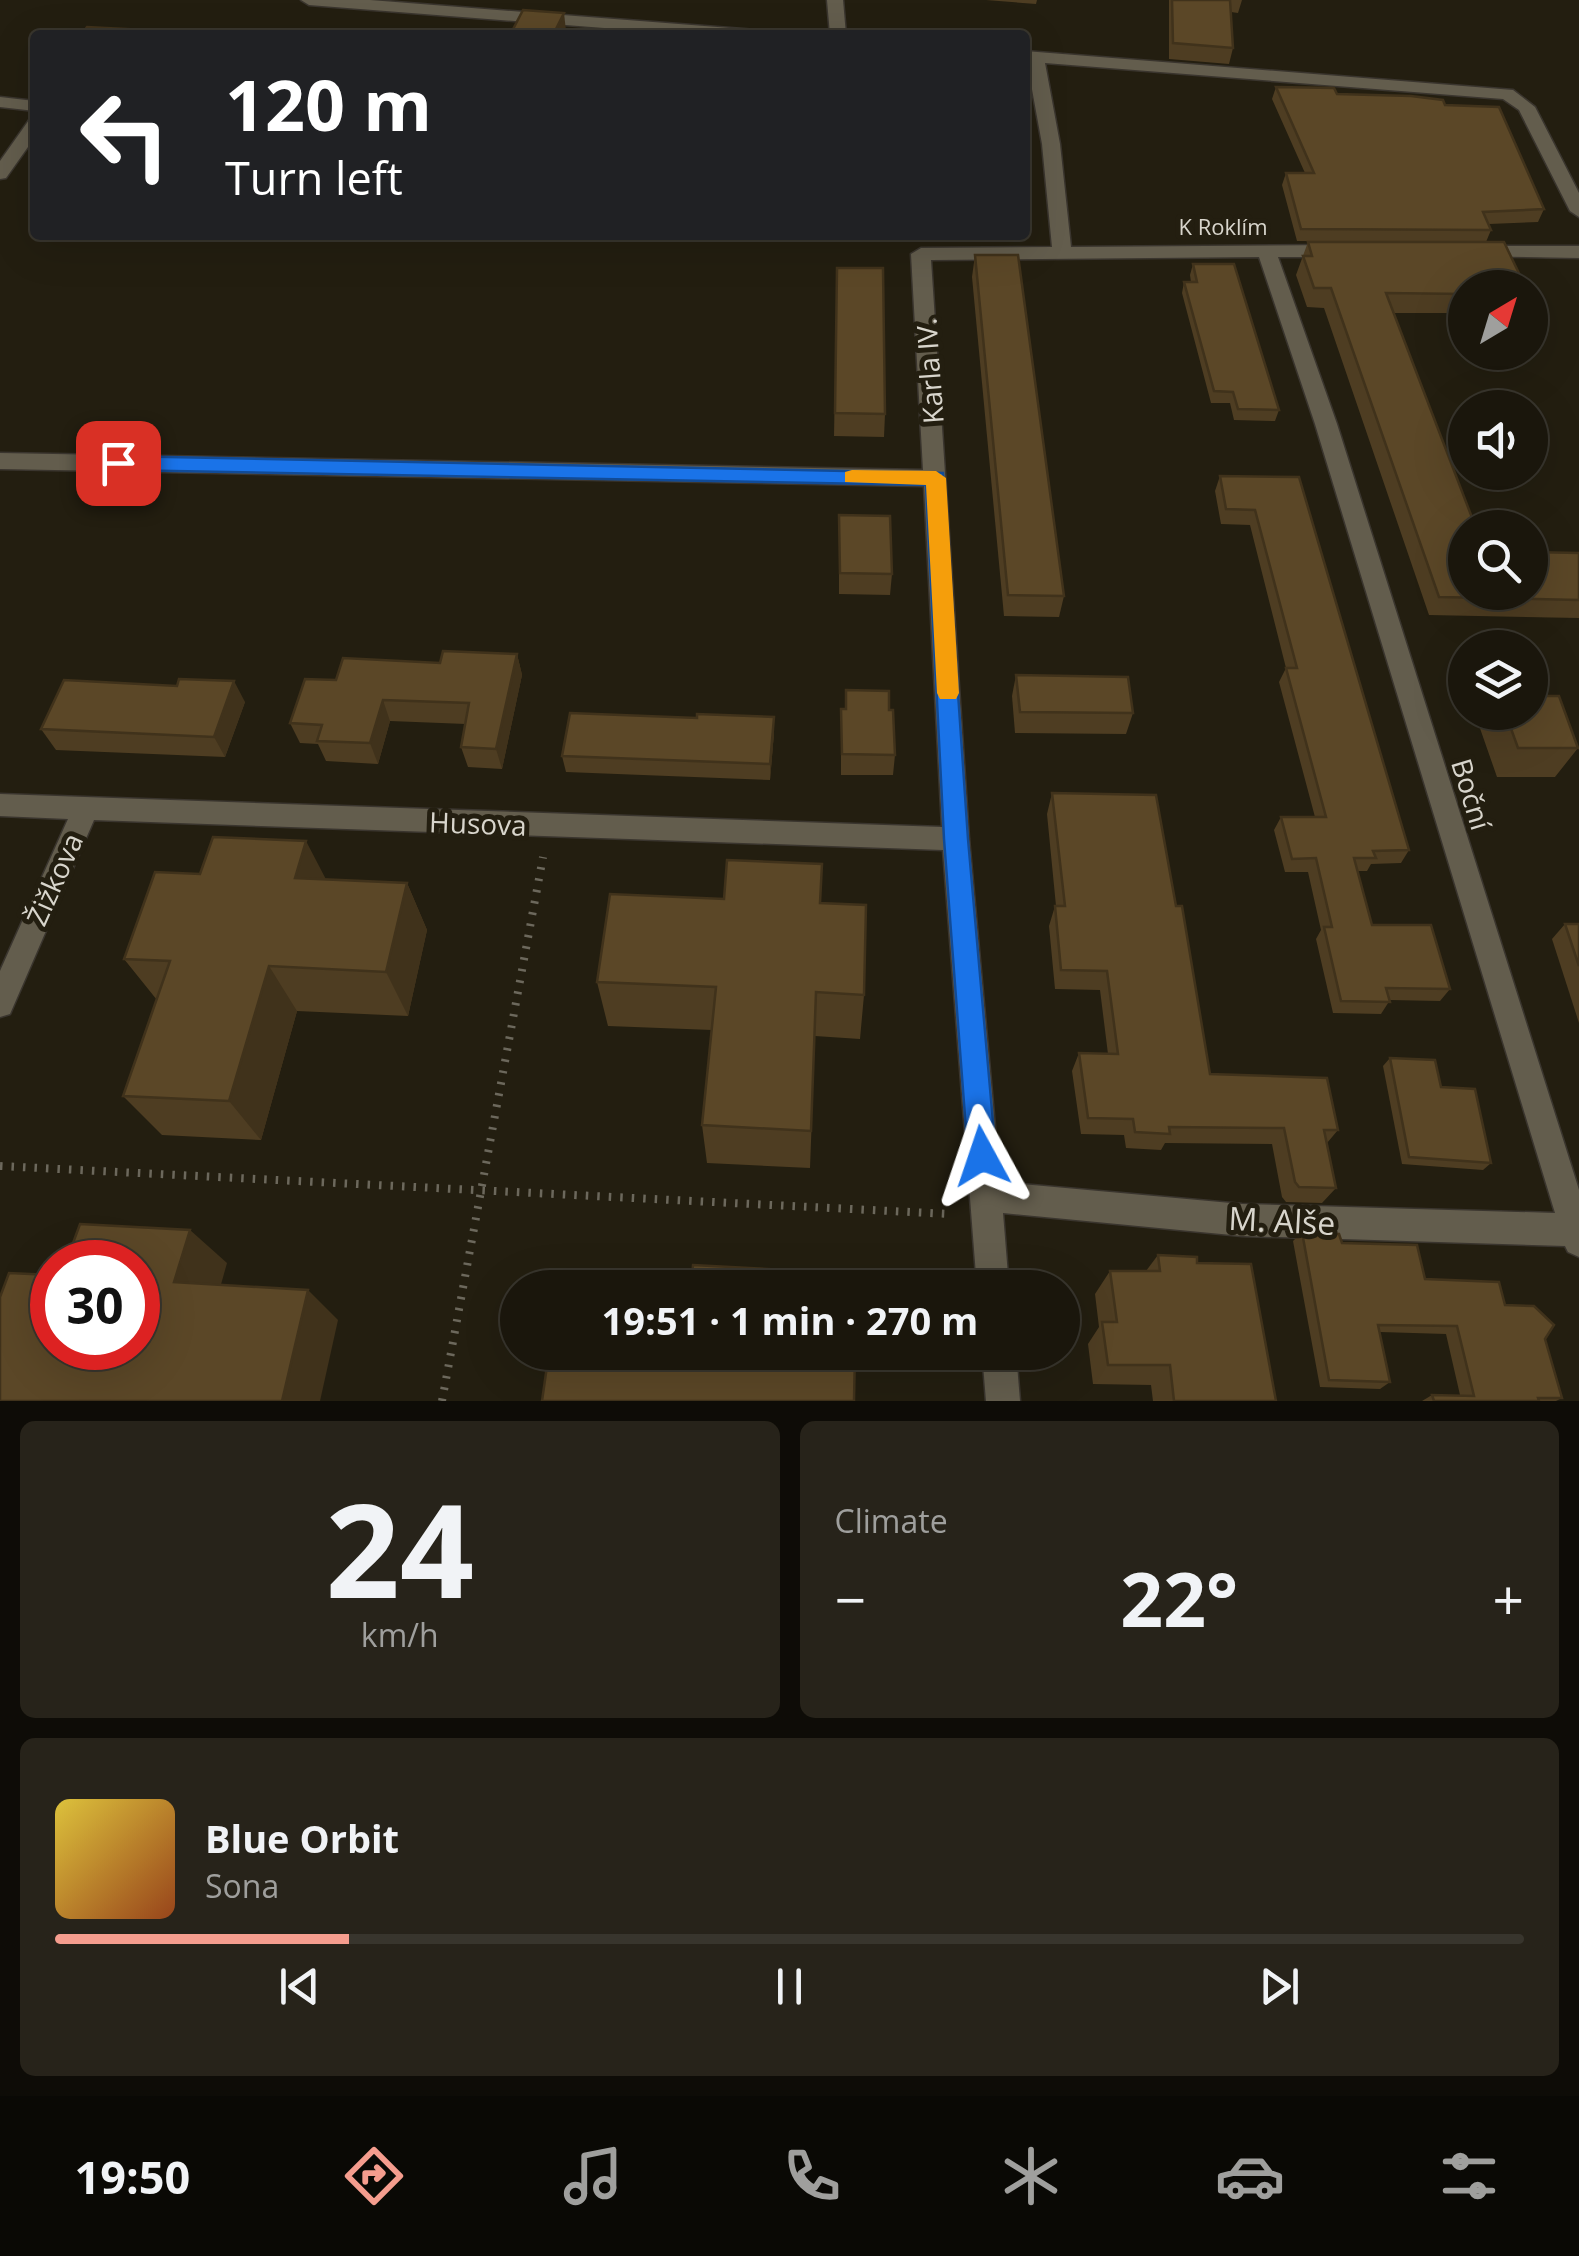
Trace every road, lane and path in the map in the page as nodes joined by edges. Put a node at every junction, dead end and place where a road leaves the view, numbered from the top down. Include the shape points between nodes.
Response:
1 (309, 0) edge
2 (836, 0) edge
3 (692, 30) edge
4 (838, 30) edge
5 (1030, 56) edge
6 (0, 102) edge
7 (30, 105) edge
8 (30, 131) edge
9 (1030, 143) edge
10 (1051, 144) junction
11 (0, 174) edge
12 (1579, 211) edge
13 (1062, 250) junction
14 (1266, 251) junction
15 (1364, 251) edge
16 (1462, 252) edge
17 (1579, 252) edge
18 (0, 460) edge
19 (936, 478) junction
20 (0, 804) edge
21 (84, 810) junction
22 (548, 826) junction
23 (956, 839) junction
24 (0, 1004) edge
25 (0, 1166) edge
26 (481, 1193) junction
27 (986, 1206) junction
28 (1578, 1234) edge
29 (991, 1270) edge
30 (1000, 1370) edge
31 (442, 1401) edge
32 (1003, 1401) edge

1 - 3 street
2 - 4 street
5 - 10 street
5 - 12 street via 1506,94 1526,106
6 - 7 street
8 - 11 street
9 - 10 street
10 - 13 street
13 - 14 street, K Roklím
13 - 19 street, Karla IV. via 921,254
14 - 15 street, K Roklím
14 - 28 street, Boční
16 - 17 street
18 - 19 street
19 - 23 street, Karla IV.
20 - 21 street, Husova
21 - 22 street, Husova
21 - 24 street, Žižkova
22 - 23 street, Husova
22 - 26 path
23 - 27 street, Karla IV.
25 - 26 path
26 - 27 path
26 - 31 path
27 - 28 street, M. Alše
27 - 29 street, Karla IV.
30 - 32 street

